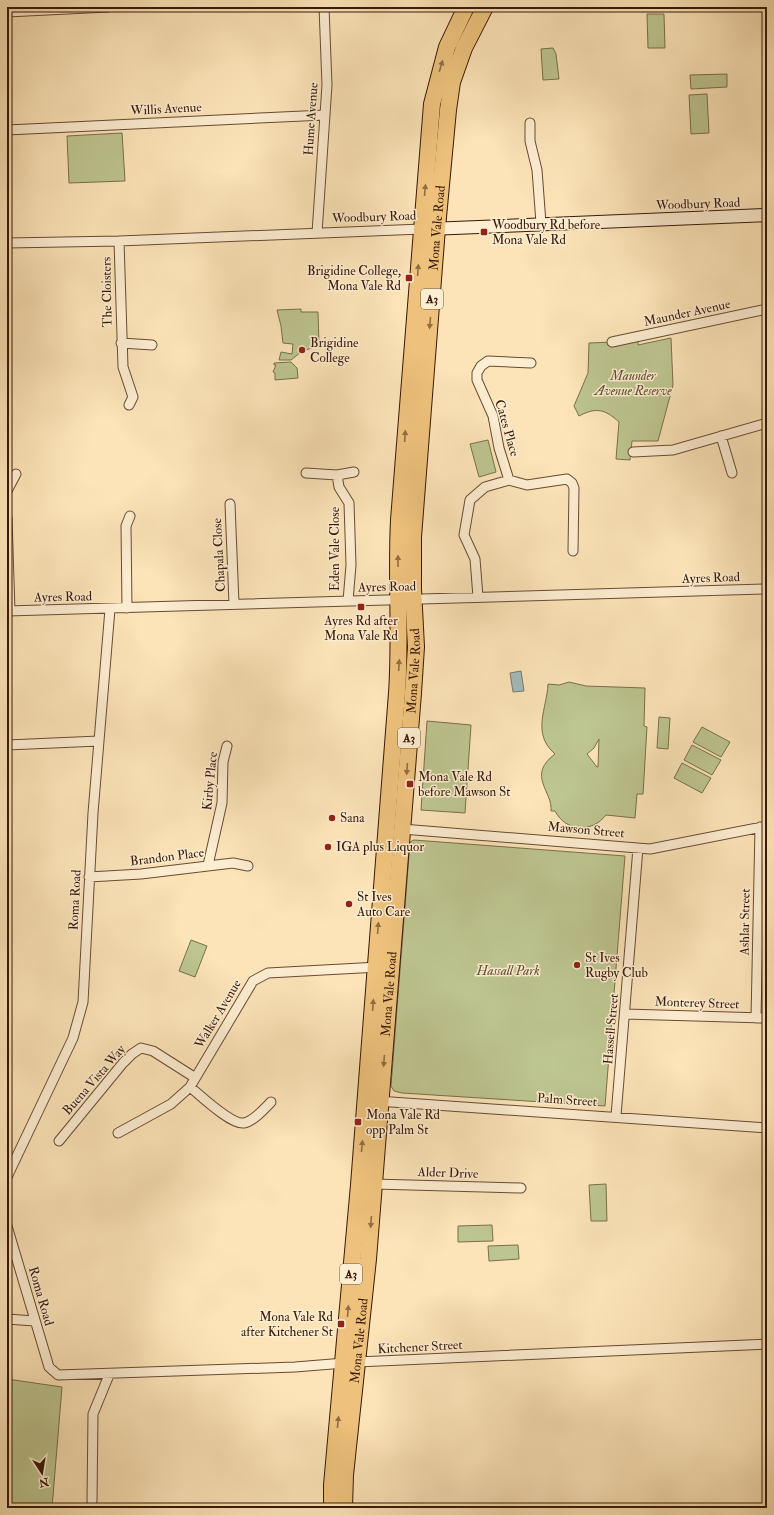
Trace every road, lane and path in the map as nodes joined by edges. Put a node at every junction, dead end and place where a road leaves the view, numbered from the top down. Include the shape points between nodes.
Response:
1 (108, 7) edge
2 (324, 7) edge
3 (466, 7) edge
4 (485, 7) edge
5 (33, 9) edge
6 (7, 12) edge
7 (325, 115) junction
8 (530, 123) dead end
9 (7, 130) edge
10 (767, 216) edge
11 (540, 223) junction
12 (429, 228) junction
13 (317, 233) junction
14 (118, 241) junction
15 (7, 243) edge
16 (767, 309) edge
17 (612, 342) dead end
18 (121, 343) junction
19 (152, 345) dead end
20 (531, 363) dead end
21 (128, 405) dead end
22 (767, 423) edge
23 (721, 436) junction
24 (633, 452) dead end
25 (354, 472) dead end
26 (306, 473) dead end
27 (732, 473) dead end
28 (16, 474) dead end
29 (337, 475) junction
30 (508, 480) junction
31 (7, 491) edge
32 (230, 504) dead end
33 (130, 516) dead end
34 (7, 518) edge
35 (573, 551) dead end
36 (767, 589) edge
37 (478, 597) junction
38 (406, 600) junction
39 (348, 601) junction
40 (234, 604) junction
41 (127, 608) junction
42 (110, 609) junction
43 (9, 611) edge
44 (99, 741) junction
45 (7, 744) edge
46 (227, 746) dead end
47 (764, 826) edge
48 (402, 829) junction
49 (638, 848) junction
50 (208, 865) junction
51 (248, 866) dead end
52 (90, 877) junction
53 (763, 914) edge
54 (383, 967) junction
55 (625, 1014) junction
56 (756, 1018) junction
57 (767, 1018) edge
58 (194, 1077) junction
59 (190, 1087) junction
60 (373, 1100) junction
61 (271, 1102) dead end
62 (616, 1116) junction
63 (767, 1128) edge
64 (118, 1133) dead end
65 (59, 1141) dead end
66 (10, 1161) edge
67 (7, 1177) edge
68 (374, 1184) junction
69 (521, 1188) dead end
70 (7, 1226) edge
71 (7, 1319) edge
72 (34, 1321) junction
73 (767, 1344) edge
74 (350, 1363) junction
75 (52, 1371) joint
76 (109, 1375) junction
77 (92, 1501) dead end
78 (332, 1508) edge
79 (344, 1508) edge

1 - 5 street
2 - 7 street, Hume Avenue via 327,85
12 -> 3 highway, Mona Vale Road / A3 via 435,88 447,47
4 - 12 highway, Mona Vale Road / A3 via 464,48 452,82
5 - 6 street
7 - 9 street, Willis Avenue
7 - 13 street, Hume Avenue
8 - 11 street via 530,141 537,170
10 - 11 street, Woodbury Road
11 - 12 street, Woodbury Road
12 - 13 street, Woodbury Road
12 - 38 highway, Mona Vale Road / A3 via 399,520
13 - 14 street, Woodbury Road
14 - 15 street, Woodbury Road
14 - 18 street, The Cloisters
16 - 17 street, Maunder Avenue
18 - 19 street, The Cloisters
18 - 21 street, The Cloisters via 123,367 133,397
20 - 30 street, Cates Place via 488,361 477,373 477,380 493,416
22 - 23 street
23 - 24 street via 673,450
23 - 27 street
25 - 29 street
26 - 29 street
28 - 31 street
29 - 39 street, Eden Vale Close via 339,487 349,503 351,565
30 - 35 street via 527,486 567,479 572,483
30 - 37 street via 485,487 470,500 464,535 475,559
32 - 40 street, Chapala Close
33 - 41 street via 126,526
34 - 43 street
36 - 37 street, Ayres Road
37 - 38 street, Ayres Road
38 - 39 street, Ayres Road
38 -> 48 highway, Mona Vale Road / A3 via 416,646
54 -> 38 highway, Mona Vale Road / A3 via 399,660
39 - 40 street, Ayres Road
40 - 41 street, Ayres Road
41 - 42 street, Ayres Road
42 - 43 street, Ayres Road
42 - 44 street, Roma Road
44 - 45 street
44 - 52 street, Roma Road
46 - 50 street, Kirby Place via 223,762 222,803
47 - 49 street, Mawson Street via 650,849
47 - 53 street, Ashlar Street
48 - 49 street, Mawson Street
48 - 54 highway, Mona Vale Road / A3
49 - 55 street, Hassell Street
50 - 51 street, Brandon Place via 233,863
50 - 52 street, Brandon Place via 141,874
52 - 66 street, Roma Road via 82,1002 73,1038
53 - 56 street, Ashlar Street
54 - 58 street, Walker Avenue via 268,973 253,981
54 - 60 highway, Mona Vale Road / A3
55 - 56 street, Monterey Street
55 - 62 street, Hassell Street
56 - 57 street, Monterey Street
58 - 59 street, Walker Avenue
58 - 65 street, Buena Vista Way via 153,1051 141,1048 123,1063
59 - 61 street via 233,1121 243,1123 250,1121
59 - 64 street, Walker Avenue via 171,1104
60 - 62 street, Palm Street
60 - 68 highway, Mona Vale Road / A3
74 -> 60 highway, Mona Vale Road / A3
62 - 63 street, Palm Street
66 - 67 street, Roma Road
68 - 69 street, Alder Drive
68 -> 74 highway, Mona Vale Road / A3 via 368,1259
70 - 72 street, Roma Road
71 - 72 street
72 - 75 street, Roma Road
73 - 74 street, Kitchener Street
74 - 76 street, Kitchener Street
78 -> 74 highway, Mona Vale Road / A3 via 332,1484
74 - 79 highway, Mona Vale Road / A3
75 - 76 street, Kitchener Street via 66,1376
76 - 77 street via 93,1414

